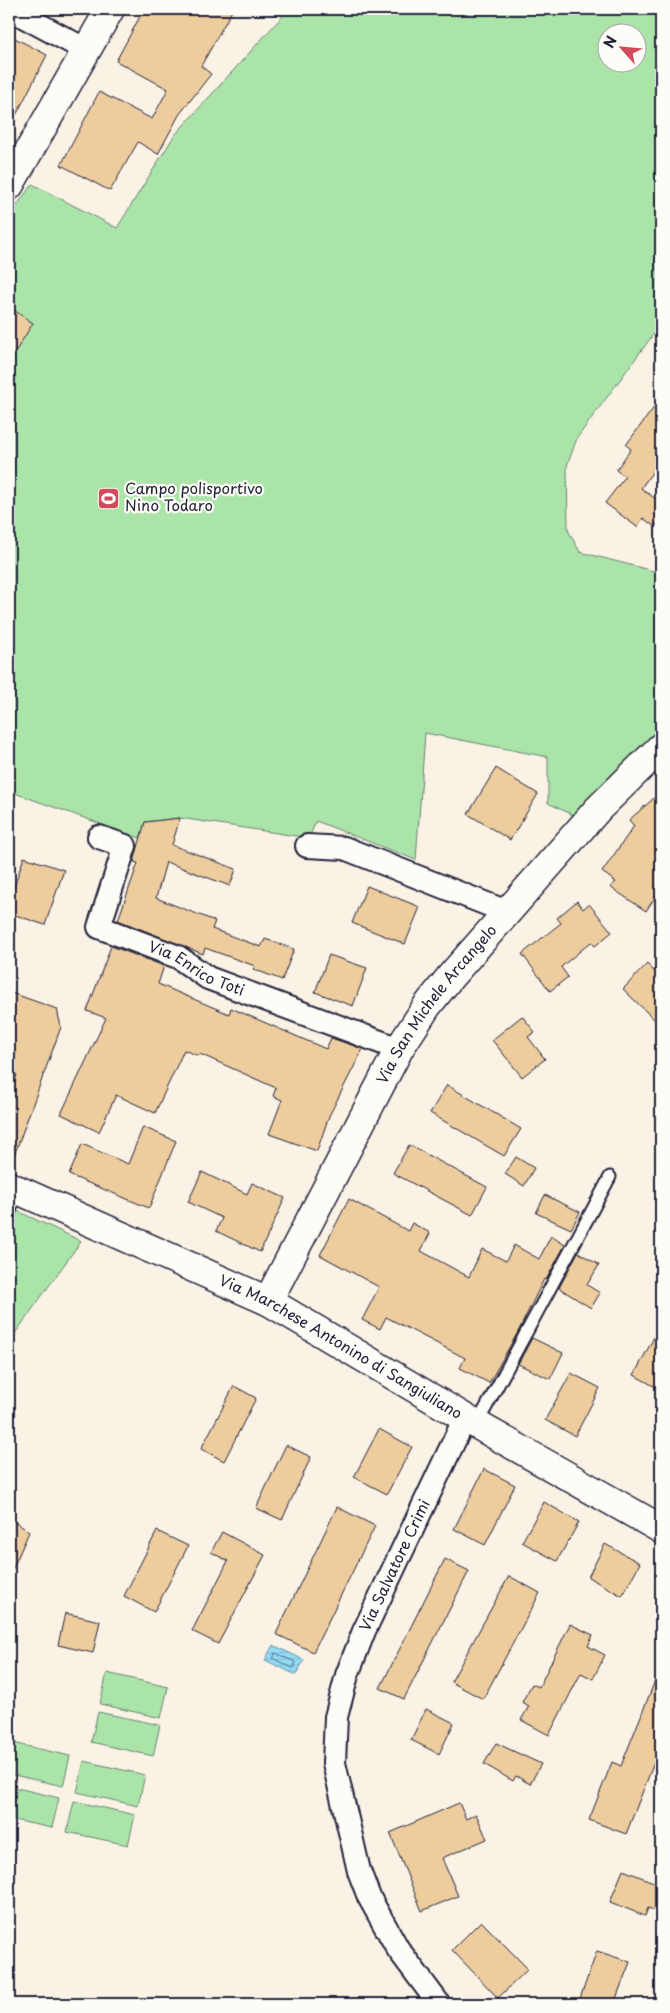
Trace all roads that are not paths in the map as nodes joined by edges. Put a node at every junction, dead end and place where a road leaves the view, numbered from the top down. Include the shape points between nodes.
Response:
1 (10, 9) edge
2 (110, 9) edge
3 (86, 50) junction
4 (9, 186) edge
5 (661, 747) edge
6 (99, 837) dead end
7 (306, 846) dead end
8 (507, 912) junction
9 (399, 1049) junction
10 (610, 1178) dead end
11 (12, 1197) edge
12 (268, 1301) junction
13 (471, 1421) junction
14 (661, 1529) edge
15 (440, 2004) edge

1 - 3 street
2 - 3 main road
3 - 4 main road
5 - 8 main road, Via San Michele Arcangelo via 598,809
6 - 9 street, Via Enrico Toti via 125,846 99,927 178,957 208,978
7 - 8 street via 344,848
8 - 9 main road, Via San Michele Arcangelo via 427,1006
9 - 12 main road, Via San Michele Arcangelo
10 - 13 lane
11 - 12 main road, Via Marchese Antonino di Sangiuliano
12 - 13 main road, Via Marchese Antonino di Sangiuliano
13 - 14 main road, Via Marchese Antonino di Sangiuliano
13 - 15 street, Via Salvatore Crimi via 364,1631 347,1675 336,1717 334,1763 368,1897 398,1949

